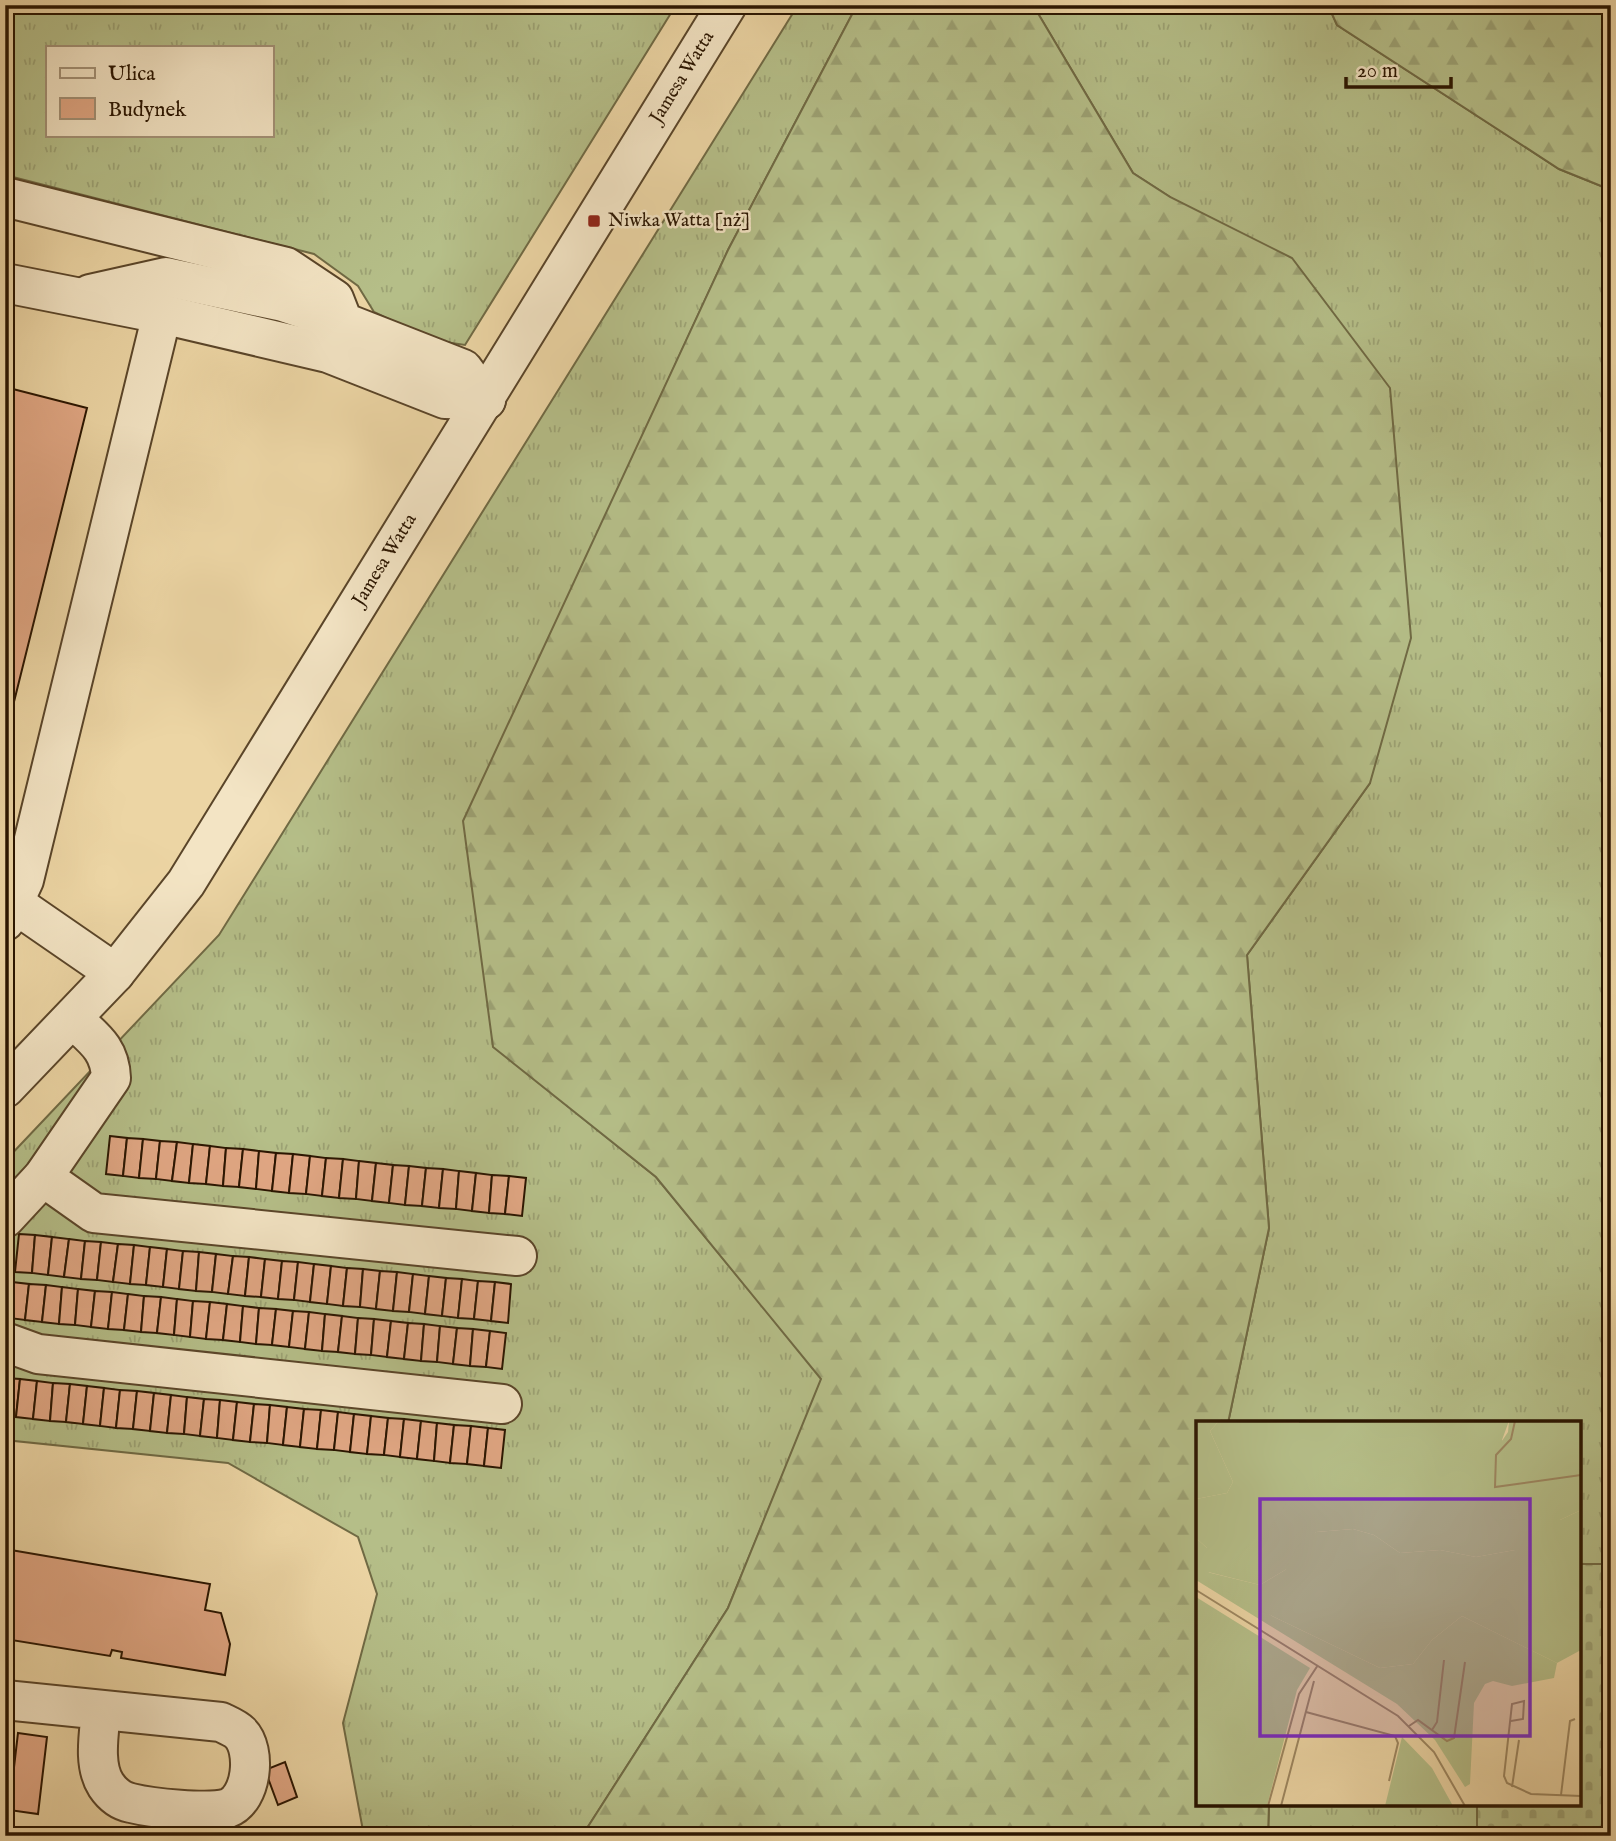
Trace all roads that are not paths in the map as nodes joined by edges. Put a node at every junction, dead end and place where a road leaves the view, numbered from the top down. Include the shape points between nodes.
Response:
1 (727, 5) edge
2 (5, 197) edge
3 (5, 283) edge
4 (70, 298) junction
5 (162, 314) junction
6 (335, 337) junction
7 (486, 400) junction
8 (10, 912) edge
9 (115, 973) junction
10 (73, 1019) junction
11 (5, 1088) edge
12 (43, 1177) junction
13 (5, 1218) edge
14 (517, 1256) dead end
15 (5, 1342) edge
16 (502, 1404) dead end
17 (5, 1700) edge
18 (101, 1711) dead end

1 - 7 street, Jamesa Watta
2 - 6 street via 286,267 334,299
3 - 4 street
4 - 5 street
4 - 6 street via 166,277 283,302
5 - 6 street
5 - 8 street
6 - 7 street via 445,399
7 - 9 street, Jamesa Watta via 186,883
8 - 9 street
9 - 10 street, Jamesa Watta
10 - 11 street, Jamesa Watta
10 - 12 street via 110,1060 111,1078
12 - 13 street
12 - 14 street via 94,1213
15 - 16 street via 38,1354
17 - 18 street

